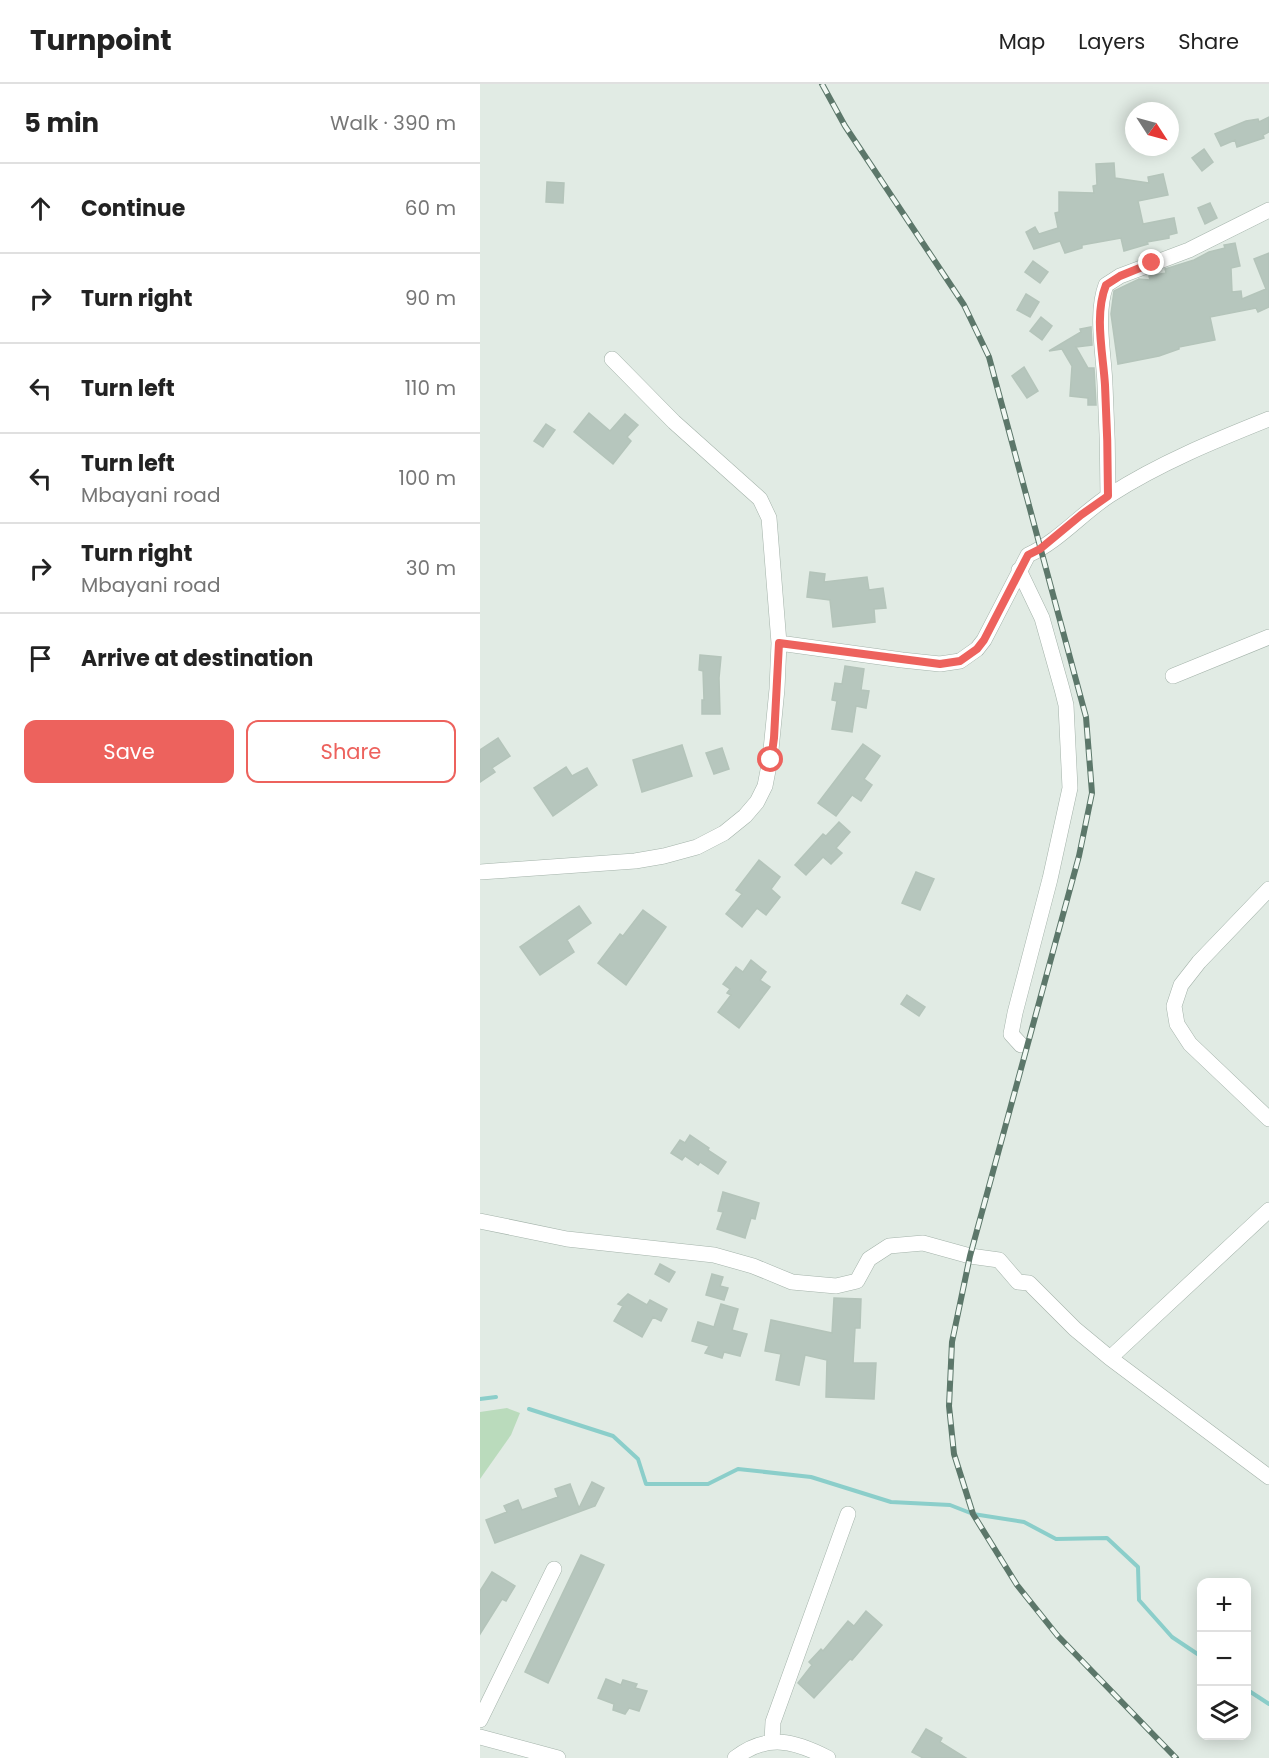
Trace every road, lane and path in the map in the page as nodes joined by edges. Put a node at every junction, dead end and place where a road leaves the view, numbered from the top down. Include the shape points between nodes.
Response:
1 (1269, 210) edge
2 (612, 359) dead end
3 (1269, 418) edge
4 (1108, 496) junction
5 (1019, 570) junction
6 (1269, 637) edge
7 (779, 643) junction
8 (1173, 676) dead end
9 (480, 872) edge
10 (1269, 889) edge
11 (1021, 1045) dead end
12 (1269, 1119) edge
13 (1269, 1210) edge
14 (480, 1221) edge
15 (1110, 1358) junction
16 (1269, 1477) edge
17 (848, 1514) dead end
18 (554, 1569) dead end
19 (480, 1720) edge
20 (480, 1737) edge
21 (772, 1741) junction
22 (558, 1758) edge
23 (735, 1758) edge
24 (828, 1758) edge

1 - 4 street via 1106,285 1100,316
2 - 7 street via 765,506
3 - 4 street via 1148,471
4 - 5 street via 1028,555
5 - 7 street via 984,640 960,661 940,664
5 - 11 street via 1042,618 1066,705 1070,788 1015,1013 1011,1034
6 - 8 street
7 - 9 street via 774,738 765,786 745,816 724,833 697,847 635,861
10 - 12 street via 1199,962 1181,985 1174,1006 1177,1024 1190,1044
13 - 15 street
14 - 15 street via 567,1239 714,1255 792,1282 836,1286 857,1281 869,1258 890,1246 923,1243 999,1260 1018,1282 1029,1283
15 - 16 street
17 - 21 street via 773,1722
18 - 19 street
20 - 22 street
21 - 23 street via 745,1750
21 - 24 street via 795,1743

